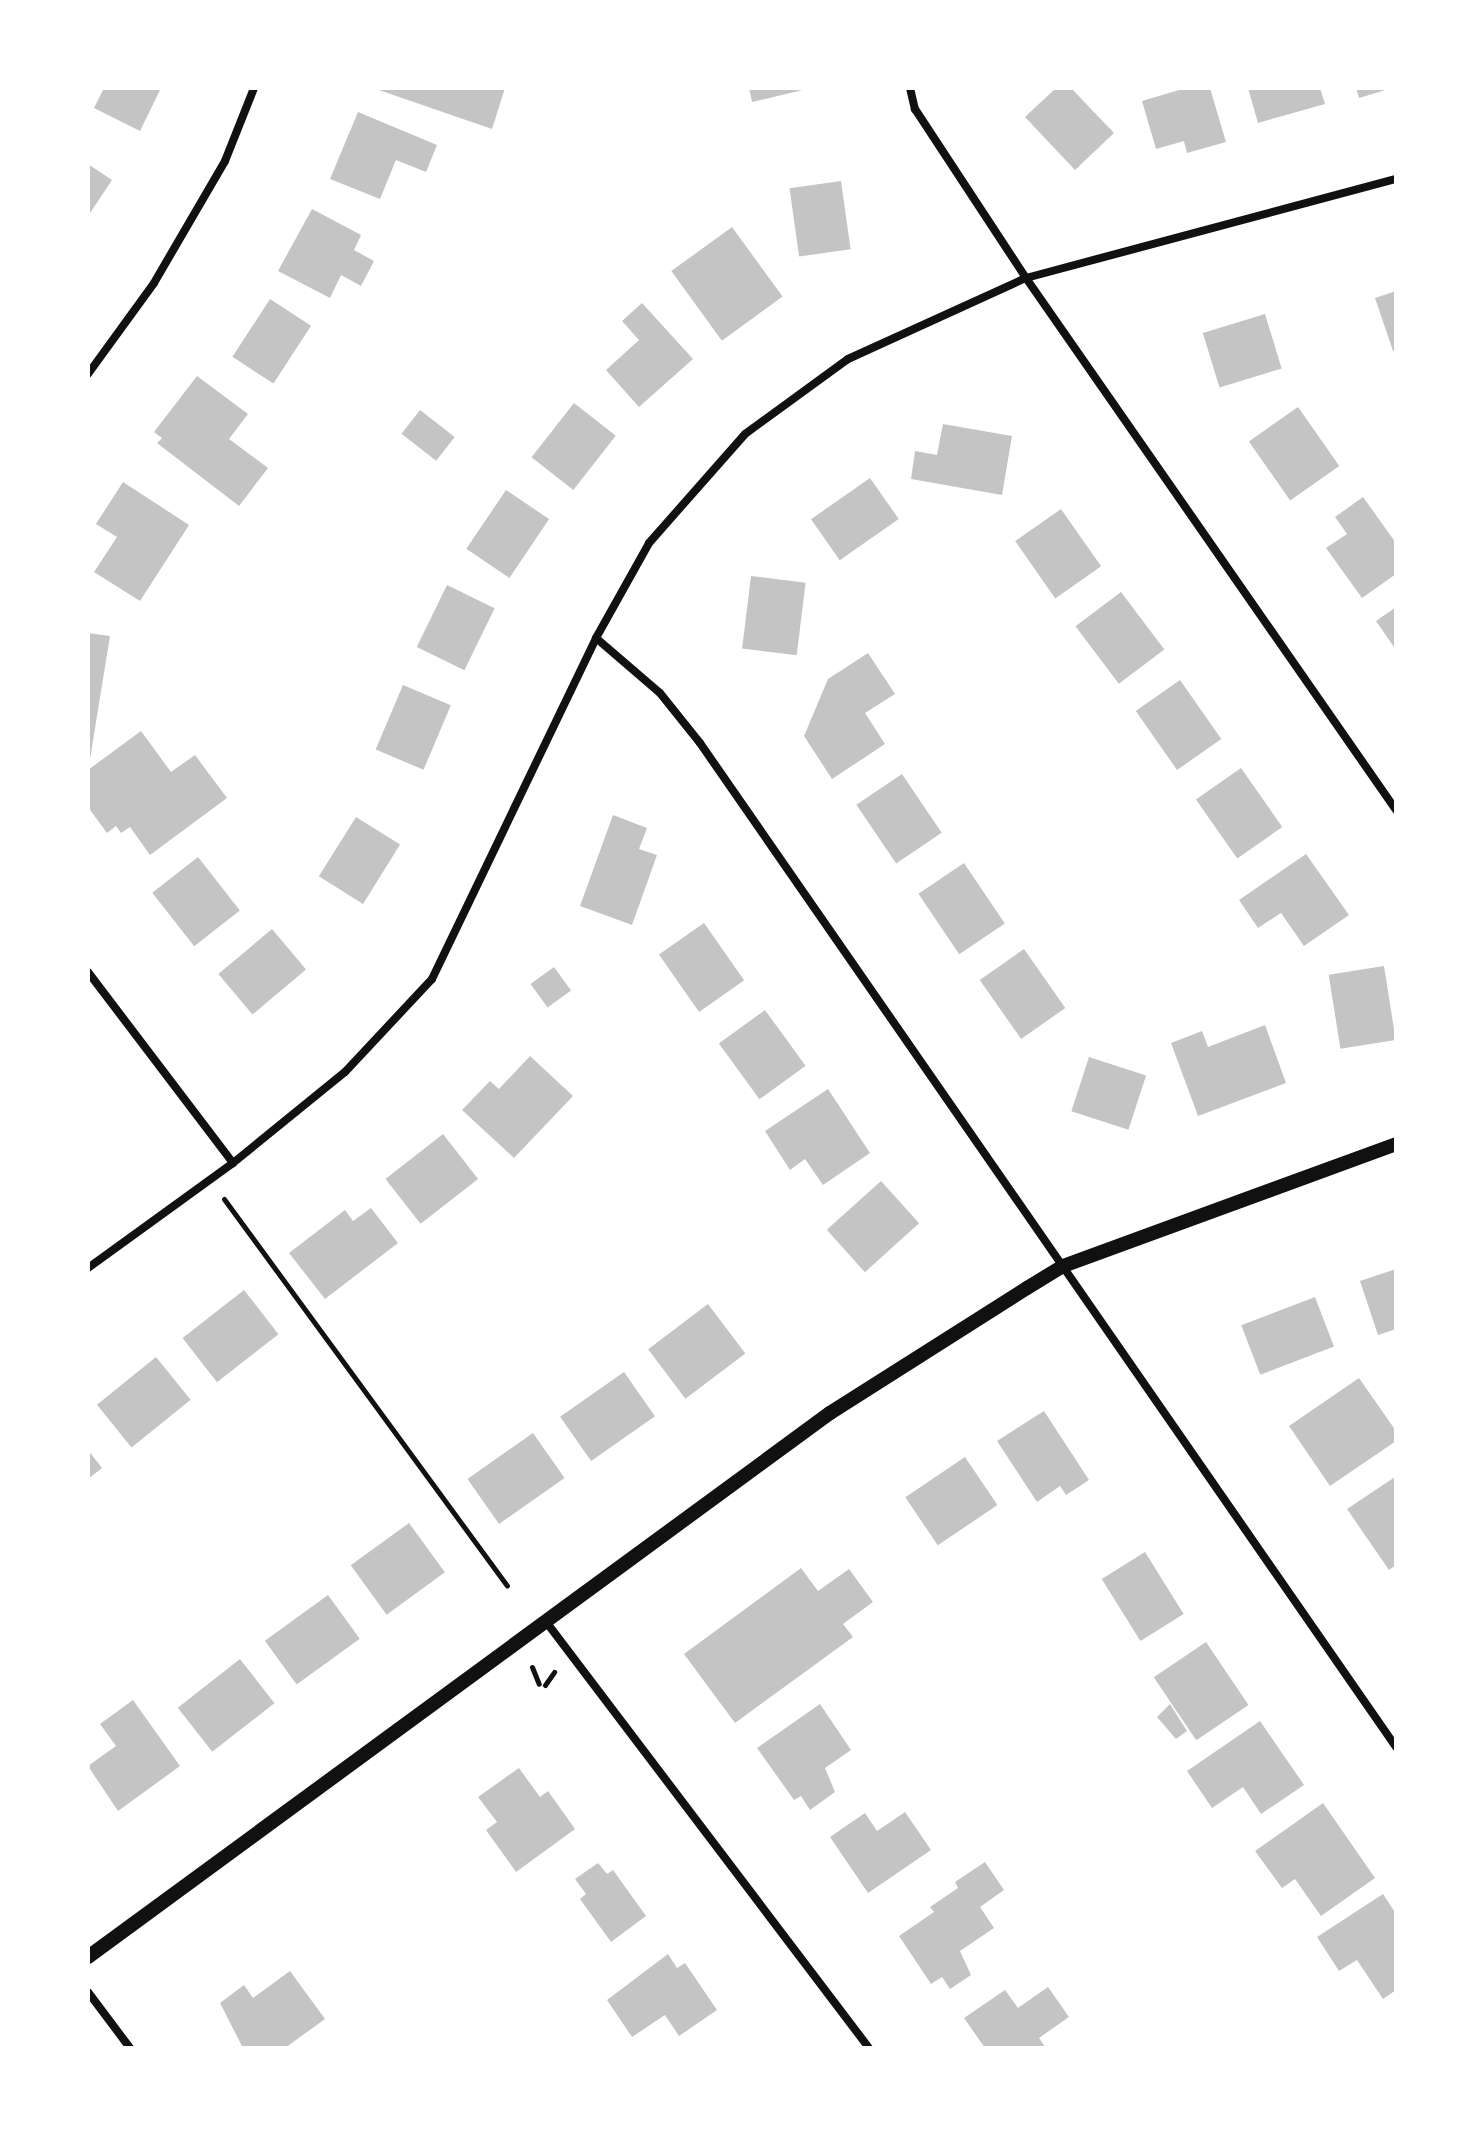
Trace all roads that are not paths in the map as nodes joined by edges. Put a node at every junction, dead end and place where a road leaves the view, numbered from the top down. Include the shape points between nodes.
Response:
1 (254, 88) edge
2 (910, 88) edge
3 (1396, 179) edge
4 (1026, 278) junction
5 (88, 374) edge
6 (596, 638) junction
7 (1396, 810) edge
8 (88, 972) edge
9 (1396, 1144) edge
10 (233, 1163) junction
11 (1063, 1266) junction
12 (88, 1268) edge
13 (547, 1623) junction
14 (1396, 1747) edge
15 (88, 1957) edge
16 (88, 1992) edge
17 (130, 2048) edge
18 (869, 2048) edge

1 - 5 street via 225,161 170,256
2 - 4 street via 915,109
3 - 4 street
4 - 6 street via 848,359 745,434 649,543
4 - 7 street
6 - 10 street via 432,979 345,1072
6 - 11 street via 652,685 700,743
8 - 10 street
9 - 11 street
10 - 12 street
11 - 13 street via 830,1413
11 - 14 street
13 - 15 street
13 - 18 street
16 - 17 street

